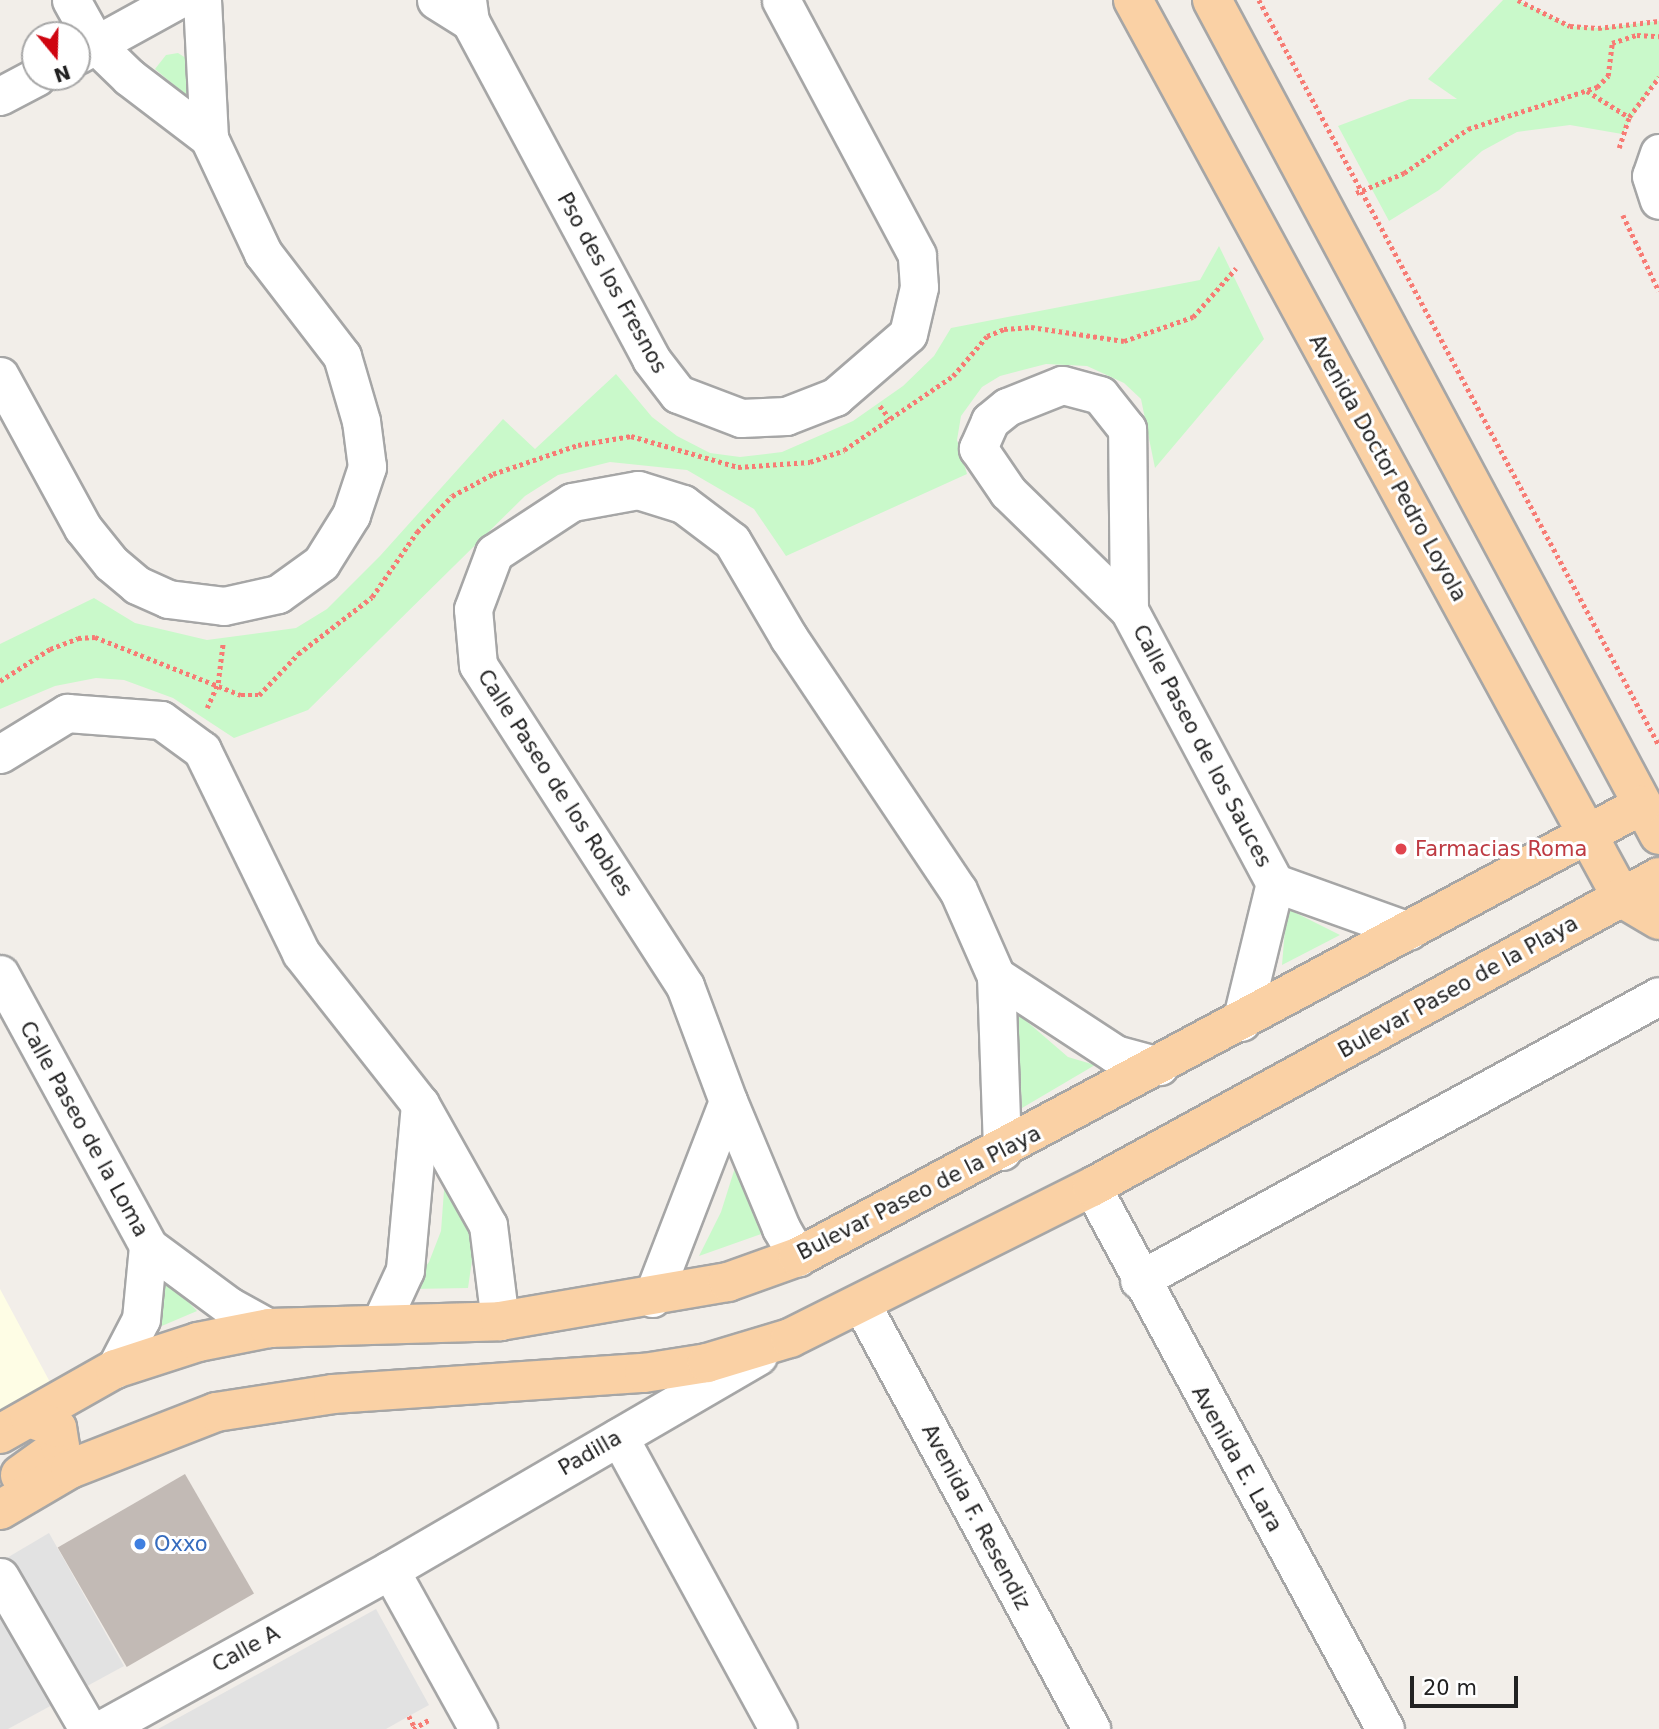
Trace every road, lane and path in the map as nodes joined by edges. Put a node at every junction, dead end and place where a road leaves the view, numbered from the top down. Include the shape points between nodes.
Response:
1 (71, 0) edge
2 (177, 0) edge
3 (202, 0) edge
4 (436, 0) edge
5 (781, 0) edge
6 (1133, 0) edge
7 (1212, 0) edge
8 (1259, 0) edge
9 (1518, 0) edge
10 (468, 10) edge
11 (77, 21) edge
12 (1659, 21) edge
13 (91, 47) edge
14 (91, 53) edge
15 (21, 85) edge
16 (1587, 91) dead end
17 (0, 96) edge
18 (1629, 117) dead end
19 (209, 138) junction
20 (1659, 153) edge
21 (1659, 200) edge
22 (0, 376) edge
23 (890, 419) dead end
24 (224, 606) junction
25 (1129, 610) junction
26 (0, 681) edge
27 (218, 683) junction
28 (192, 743) junction
29 (1659, 745) edge
30 (0, 754) edge
31 (1653, 812) edge
32 (1587, 835) junction
33 (1659, 877) edge
34 (1275, 883) junction
35 (1622, 898) junction
36 (1659, 919) edge
37 (1409, 931) junction
38 (0, 974) edge
39 (996, 976) junction
40 (1659, 996) edge
41 (1241, 1022) junction
42 (1159, 1066) junction
43 (728, 1101) junction
44 (420, 1104) junction
45 (1002, 1151) junction
46 (1092, 1187) junction
47 (148, 1246) junction
48 (798, 1257) junction
49 (1139, 1280) junction
50 (652, 1298) junction
51 (862, 1305) junction
52 (499, 1321) junction
53 (381, 1322) junction
54 (269, 1328) junction
55 (790, 1338) junction
56 (115, 1369) junction
57 (15, 1426) edge
58 (619, 1437) junction
59 (0, 1487) edge
60 (0, 1510) edge
61 (390, 1570) junction
62 (0, 1577) edge
63 (409, 1717) dead end
64 (88, 1729) edge
65 (102, 1729) edge
66 (416, 1729) edge
67 (478, 1729) edge
68 (778, 1729) edge
69 (1091, 1729) edge
70 (1385, 1729) edge

1 - 11 street
2 - 13 street
3 - 19 street
4 - 10 street
5 - 10 street, Pso des los Fresnos via 917,255 919,287 908,334 835,397 786,416 741,418 678,394 651,359
6 - 32 main road, Avenida Doctor Pedro Loyola
7 - 31 main road
8 - 29 path
9 - 12 path via 1570,26 1598,28
14 - 19 street
15 - 17 street
16 - 18 path
19 - 24 street via 263,253 342,356 361,421 367,467 351,515 321,562 278,594
20 - 21 street via 1651,176
22 - 24 street via 83,528 111,563 137,585 168,599
23 - 27 path via 844,450 785,466 738,467 631,436 592,441 493,474 452,496 417,532 372,597 298,654 260,695 241,695
24 - 27 path
25 - 25 street, Calle Paseo de los Sauces via 1127,429 1100,396 1062,385 1007,407 990,421 978,448 1008,492
25 - 34 street, Calle Paseo de los Sauces
26 - 27 path via 50,649 78,638 96,637
27 - 28 path
28 - 30 street via 160,720 67,713
28 - 44 street via 202,750 301,953
31 - 32 main road, Bulevar Paseo de la Playa
32 - 35 main road, Avenida Doctor Pedro Loyola
32 - 37 main road, Bulevar Paseo de la Playa
33 - 35 main road, Bulevar Paseo de la Playa
34 - 37 street, Calle Paseo de los Sauces
34 - 41 street, Calle Paseo de los Sauces
35 - 36 main road
35 - 46 main road, Bulevar Paseo de la Playa
37 - 41 main road, Bulevar Paseo de la Playa
38 - 47 street, Calle Paseo de la Loma
39 - 42 street via 1115,1054
39 - 43 street, Calle Paseo de los Robles via 958,890 789,638 732,541 683,504 638,490 572,502 494,553 473,610 478,665 685,986
39 - 45 street, Calle Paseo de los Robles
40 - 49 street
41 - 42 main road, Bulevar Paseo de la Playa
42 - 45 main road, Bulevar Paseo de la Playa
43 - 48 street, Calle Paseo de los Robles via 781,1228
43 - 50 street
44 - 52 street via 488,1225
44 - 53 street via 405,1270
45 - 48 main road, Bulevar Paseo de la Playa
46 - 49 street, Avenida E. Lara
46 - 51 main road, Bulevar Paseo de la Playa
47 - 54 street, Calle Paseo de la Loma via 229,1306
47 - 56 street, Calle Paseo de la Loma via 141,1319
48 - 50 main road, Bulevar Paseo de la Playa via 728,1282
49 - 70 street, Avenida E. Lara
50 - 52 main road, Bulevar Paseo de la Playa
51 - 55 main road, Bulevar Paseo de la Playa
51 - 69 street, Avenida F. Resendiz
52 - 53 main road, Bulevar Paseo de la Playa
53 - 54 main road, Bulevar Paseo de la Playa
54 - 56 main road, Bulevar Paseo de la Playa via 186,1345
55 - 58 street, Padilla
55 - 60 main road, Bulevar Paseo de la Playa via 707,1363 644,1373 333,1394 216,1412 70,1469
56 - 57 main road, Bulevar Paseo de la Playa
57 - 59 main road via 57,1428 60,1446 51,1457
58 - 61 street, Padilla
58 - 68 street
61 - 65 street, Calle A
61 - 67 street
62 - 64 street
63 - 66 path

